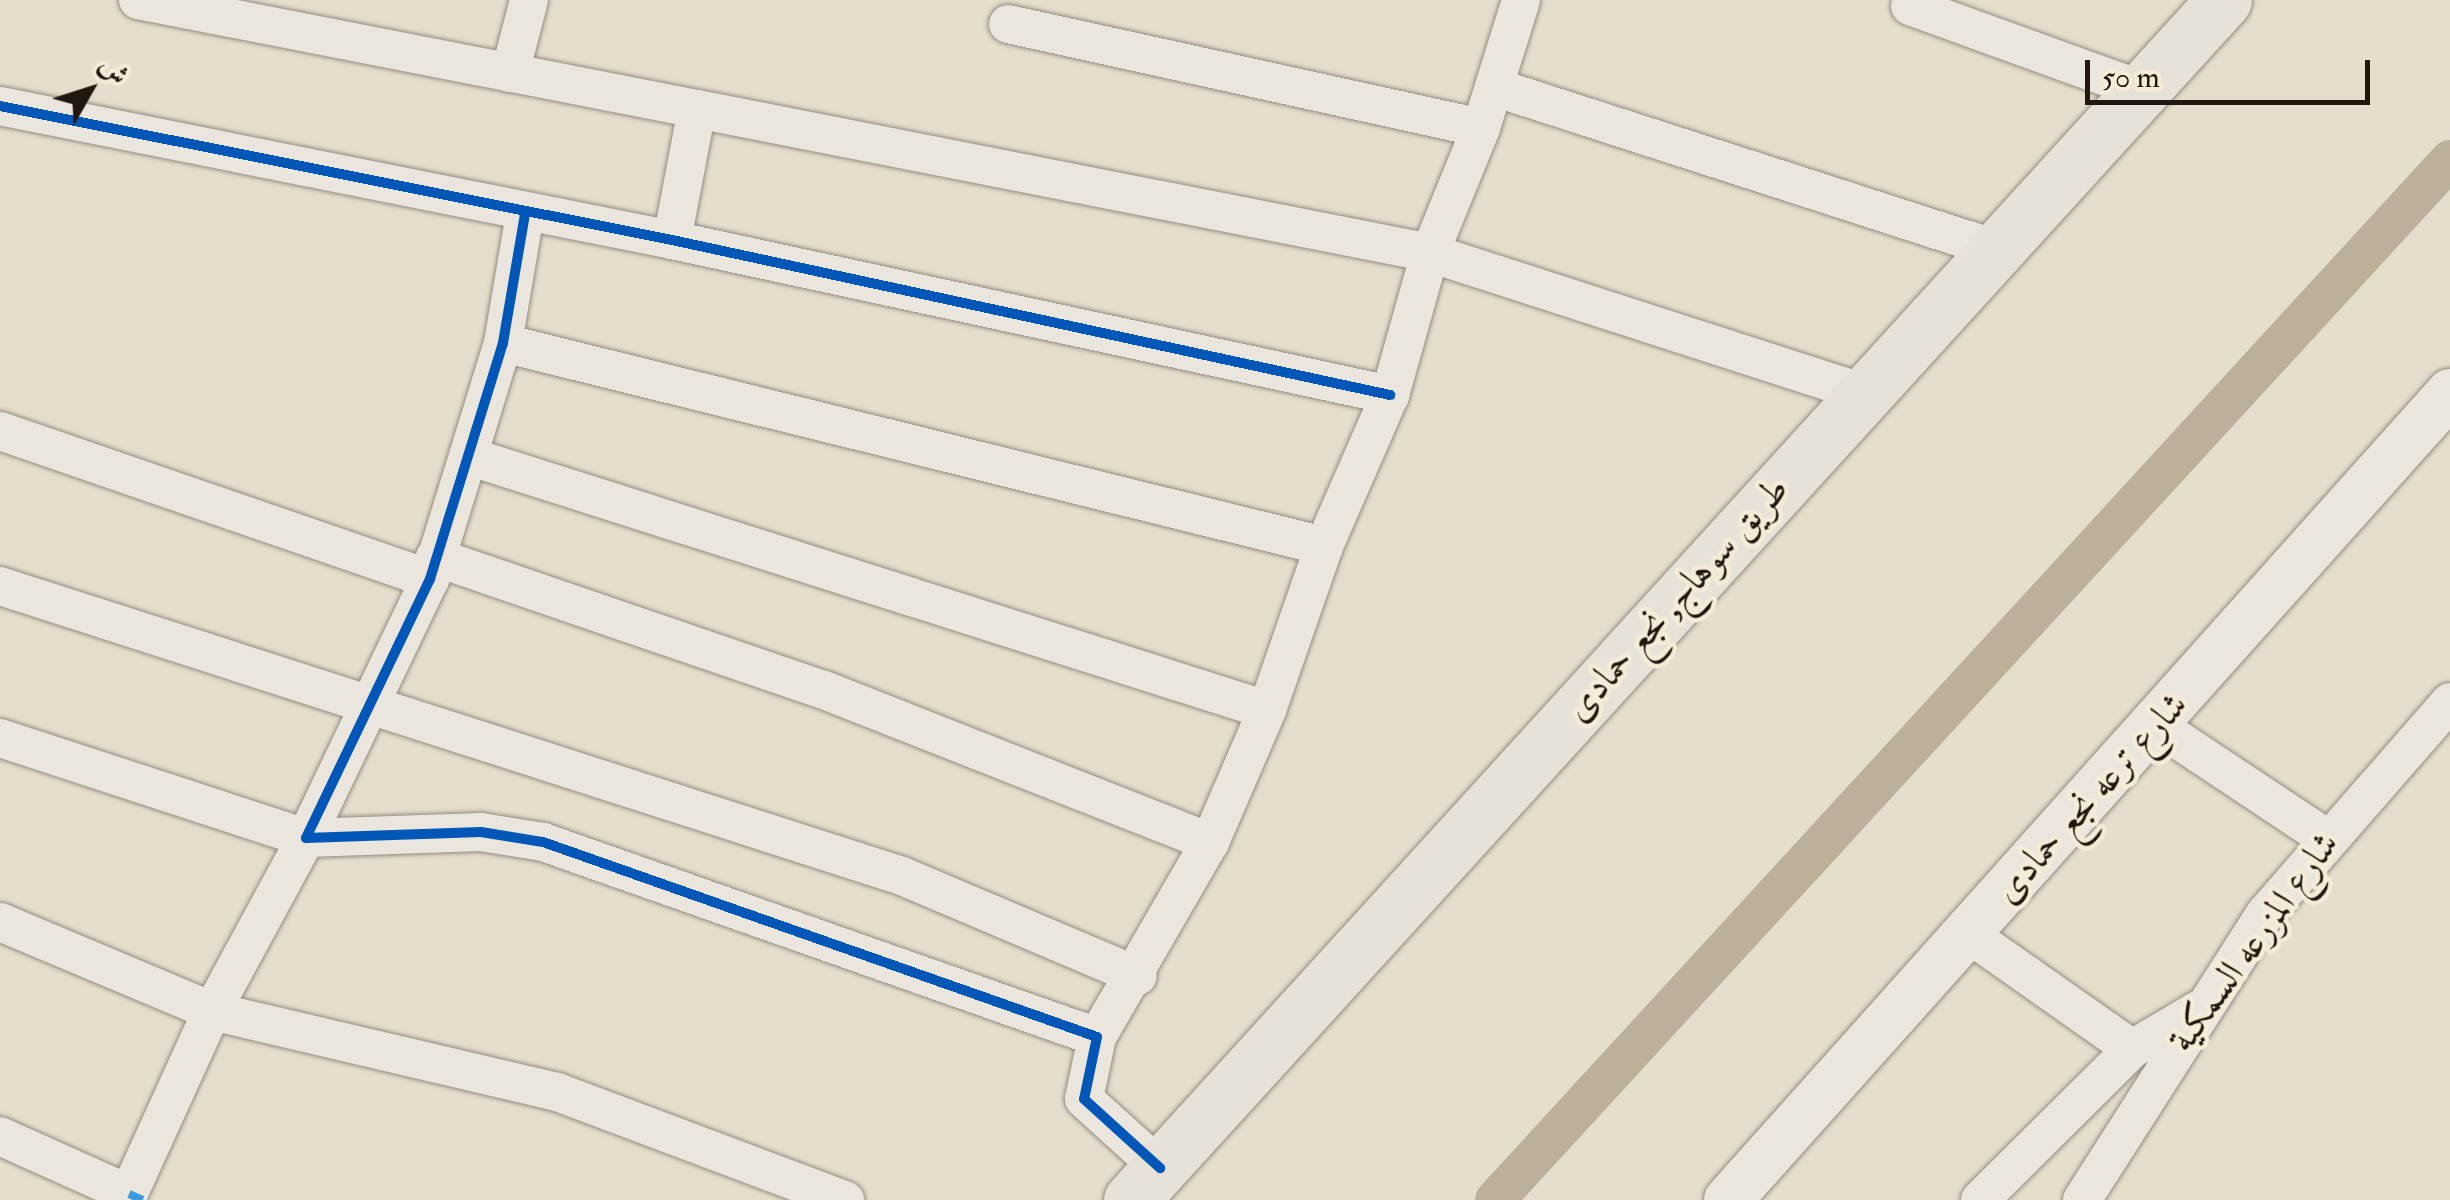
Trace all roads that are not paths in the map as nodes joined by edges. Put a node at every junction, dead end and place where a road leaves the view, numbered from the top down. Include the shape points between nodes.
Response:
1 (138, 0) edge
2 (528, 0) edge
3 (1521, 0) edge
4 (2224, 0) edge
5 (1910, 6) dead end
6 (1008, 24) dead end
7 (510, 73) junction
8 (1494, 87) junction
9 (2142, 90) junction
10 (0, 106) edge
11 (697, 109) junction
12 (1481, 128) junction
13 (525, 214) junction
14 (672, 240) junction
15 (1996, 249) junction
16 (1430, 252) junction
17 (503, 343) junction
18 (2450, 393) edge
19 (1864, 394) junction
20 (1390, 395) junction
21 (0, 431) edge
22 (468, 456) junction
23 (1324, 546) junction
24 (433, 568) junction
25 (0, 586) edge
26 (2450, 702) edge
27 (368, 708) junction
28 (1267, 710) junction
29 (2156, 725) junction
30 (0, 738) edge
31 (306, 838) junction
32 (2326, 838) junction
33 (1210, 842) junction
34 (0, 922) edge
35 (1970, 935) junction
36 (1138, 976) junction
37 (2202, 1008) junction
38 (212, 1011) junction
39 (1097, 1037) junction
40 (2132, 1049) junction
41 (0, 1136) edge
42 (1145, 1184) edge
43 (127, 1197) edge
44 (845, 1200) edge
45 (1728, 1200) edge
46 (1980, 1200) edge
47 (2082, 1200) edge

1 - 7 street
2 - 7 street
3 - 8 street
4 - 9 main road, طريق سوهاج, نجع حمادى
5 - 9 street
6 - 12 street
7 - 11 street
8 - 12 street
8 - 15 street
9 - 15 main road, طريق سوهاج, نجع حمادى
10 - 13 street
11 - 14 street
11 - 16 street
12 - 16 street
13 - 14 street
13 - 17 street
14 - 20 street
15 - 19 main road, طريق سوهاج, نجع حمادى
16 - 19 street
16 - 20 street
17 - 22 street
17 - 23 street
18 - 29 street, شارع ترعه نجع حمادى
19 - 42 main road, طريق سوهاج, نجع حمادى
20 - 23 street
21 - 24 street
22 - 24 street
22 - 28 street
23 - 28 street
24 - 27 street
24 - 33 street via 824,690
25 - 27 street
26 - 32 street, شارع المزرعه السمكية
27 - 31 street
27 - 36 street via 902,876
28 - 33 street
29 - 32 street
29 - 35 street, شارع ترعه نجع حمادى
30 - 31 street
31 - 38 street
31 - 39 street via 482,832 543,842
32 - 37 street, شارع المزرعه السمكية
33 - 36 street
34 - 38 street
35 - 40 street
35 - 45 street, شارع ترعه نجع حمادى
36 - 39 street
37 - 40 street
37 - 47 street, شارع المزرعه السمكية
38 - 43 street
38 - 44 street via 557,1092
39 - 42 street via 1084,1099
40 - 46 street
41 - 43 street

